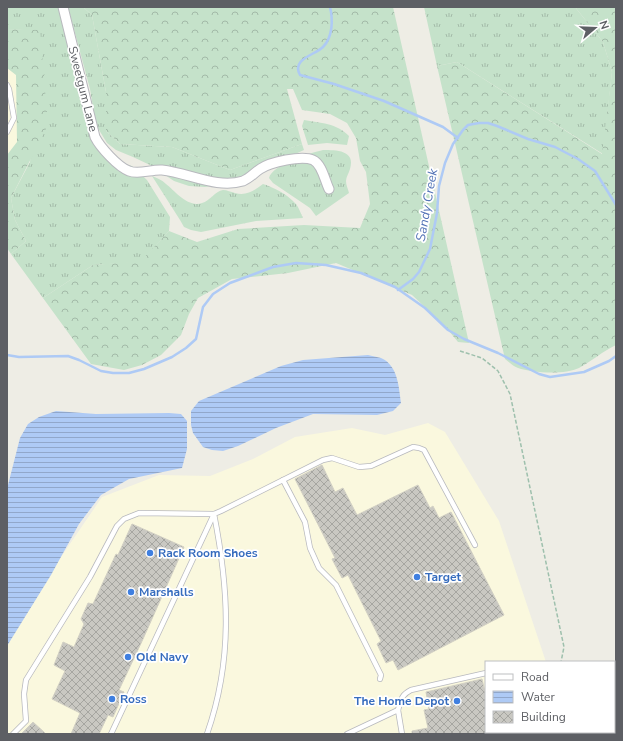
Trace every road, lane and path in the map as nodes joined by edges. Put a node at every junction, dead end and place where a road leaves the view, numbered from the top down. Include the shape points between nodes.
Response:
1 (63, 7) edge
2 (7, 85) edge
3 (7, 132) edge
4 (329, 189) dead end
5 (460, 351) dead end
6 (283, 480) junction
7 (214, 514) junction
8 (475, 546) dead end
9 (561, 661) edge
10 (485, 673) edge
11 (380, 678) dead end
12 (398, 710) junction
13 (13, 734) edge
14 (111, 734) edge
15 (207, 734) edge
16 (347, 734) edge
17 (402, 734) edge

1 - 4 street, Sweetgum Lane via 95,137 124,168 134,172 160,170 208,181 230,183 249,178 259,169 275,162 312,159 319,166
2 - 3 lane via 14,118
5 - 9 path via 482,358 498,371 510,394 564,647
6 - 7 lane
6 - 8 lane via 323,460 332,458 359,467 371,466 413,447 419,448 424,450
6 - 11 lane via 305,522 310,548 319,568 336,585 381,675
7 - 13 lane via 139,513 124,519 117,526 90,577 26,680 26,721
7 - 14 lane
7 - 15 lane via 227,614 220,684
10 - 12 lane via 411,690 401,699
12 - 16 lane
12 - 17 lane

